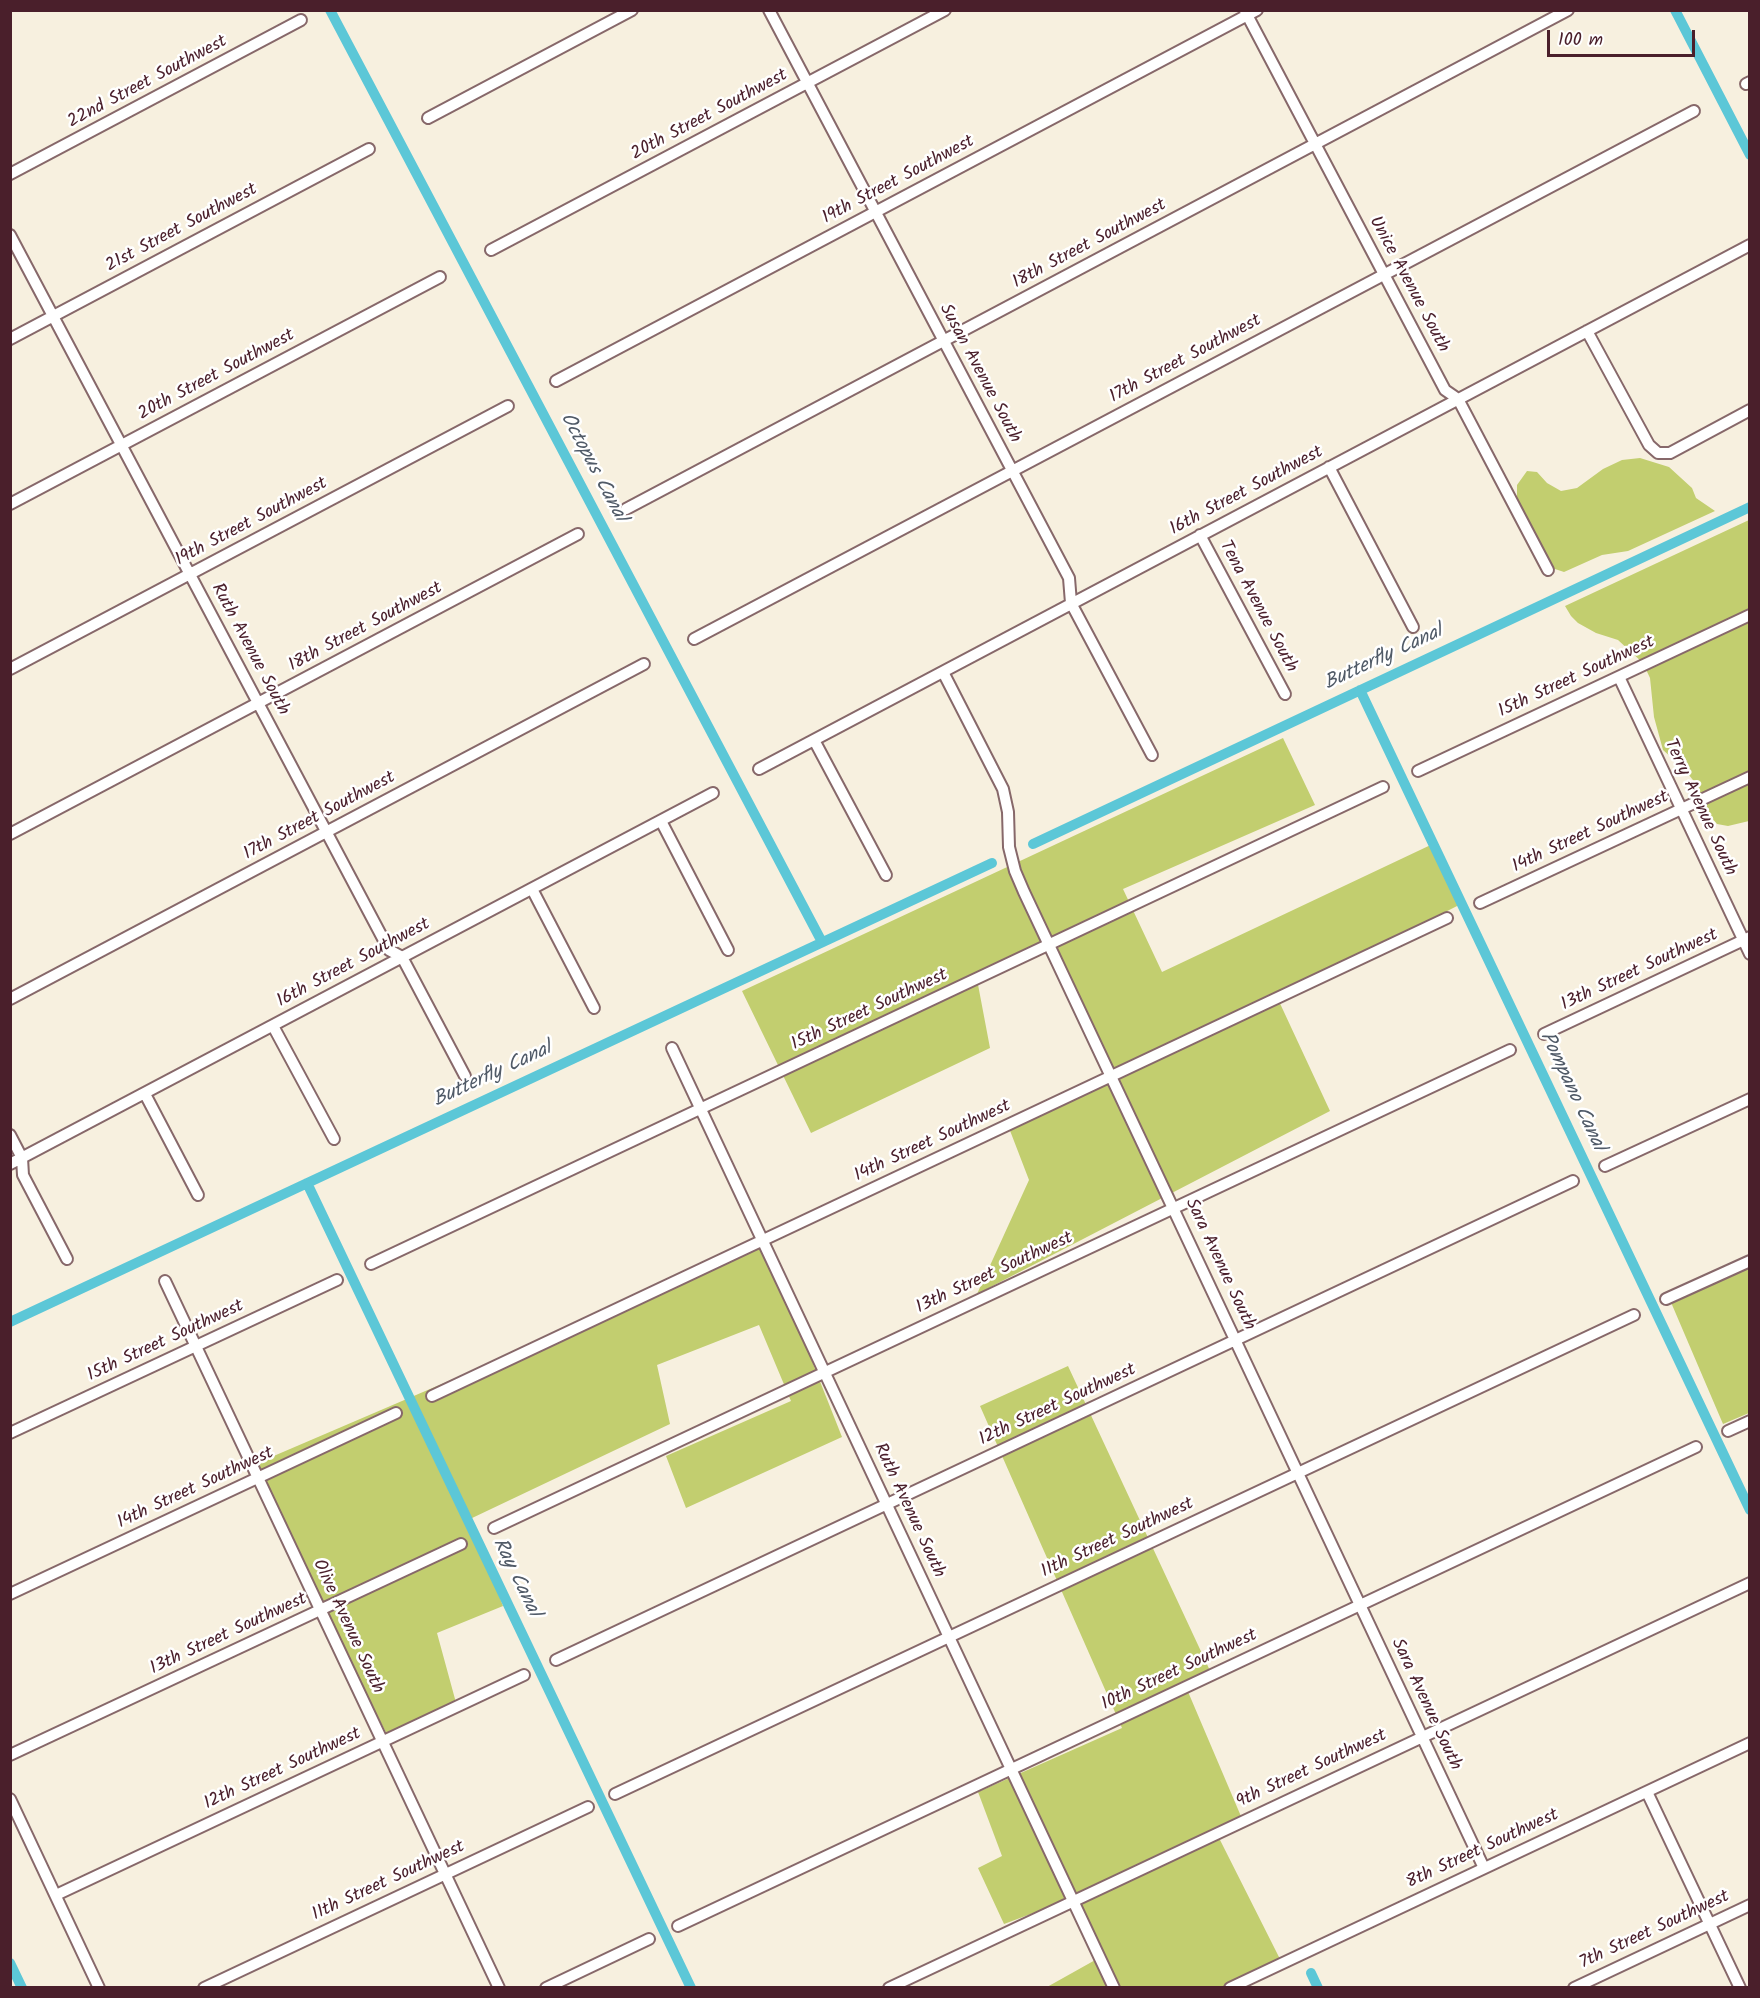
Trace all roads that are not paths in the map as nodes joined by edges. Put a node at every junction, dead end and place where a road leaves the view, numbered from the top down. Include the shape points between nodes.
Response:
1 (632, 10) edge
2 (769, 10) edge
3 (945, 10) edge
4 (1568, 10) edge
5 (1249, 12) edge
6 (301, 20) dead end
7 (807, 83) junction
8 (1694, 111) dead end
9 (428, 118) dead end
10 (1315, 145) junction
11 (369, 149) dead end
12 (10, 174) edge
13 (875, 212) junction
14 (10, 235) edge
15 (1749, 245) edge
16 (491, 250) dead end
17 (1383, 274) junction
18 (440, 277) dead end
19 (53, 316) junction
20 (1587, 332) junction
21 (10, 339) edge
22 (943, 341) junction
23 (556, 381) dead end
24 (1458, 399) junction
25 (508, 406) dead end
26 (1749, 410) edge
27 (122, 445) junction
28 (1329, 468) junction
29 (1011, 471) junction
30 (10, 504) edge
31 (626, 509) dead end
32 (578, 534) dead end
33 (1200, 535) junction
34 (1548, 570) dead end
35 (190, 574) junction
36 (1071, 603) junction
37 (1749, 615) edge
38 (1413, 627) dead end
39 (694, 639) dead end
40 (644, 664) dead end
41 (10, 669) edge
42 (943, 672) junction
43 (1619, 677) junction
44 (1285, 694) dead end
45 (258, 704) junction
46 (814, 740) junction
47 (1152, 754) dead end
48 (759, 769) dead end
49 (1418, 771) dead end
50 (1749, 777) edge
51 (1383, 788) dead end
52 (713, 793) dead end
53 (1681, 809) junction
54 (660, 821) junction
55 (327, 832) junction
56 (10, 834) edge
57 (886, 875) dead end
58 (532, 889) junction
59 (1480, 903) dead end
60 (1447, 918) dead end
61 (1746, 939) edge
62 (1050, 945) junction
63 (728, 950) dead end
64 (1749, 954) edge
65 (402, 957) junction
66 (10, 999) edge
67 (594, 1008) dead end
68 (273, 1026) junction
69 (1544, 1034) dead end
70 (672, 1048) dead end
71 (1510, 1050) dead end
72 (465, 1076) dead end
73 (1112, 1076) junction
74 (145, 1094) junction
75 (1749, 1099) edge
76 (701, 1108) junction
77 (10, 1136) edge
78 (334, 1139) dead end
79 (22, 1158) junction
80 (10, 1164) edge
81 (1605, 1166) dead end
82 (1573, 1181) dead end
83 (198, 1195) dead end
84 (1174, 1208) junction
85 (762, 1240) junction
86 (67, 1259) dead end
87 (1749, 1261) edge
88 (371, 1264) dead end
89 (336, 1280) dead end
90 (165, 1281) dead end
91 (1666, 1299) dead end
92 (1634, 1315) dead end
93 (1236, 1340) junction
94 (197, 1346) junction
95 (825, 1373) junction
96 (432, 1396) dead end
97 (396, 1413) dead end
98 (1749, 1421) edge
99 (1728, 1431) dead end
100 (10, 1433) edge
101 (1696, 1447) dead end
102 (1298, 1472) junction
103 (259, 1478) junction
104 (887, 1504) junction
105 (494, 1528) dead end
106 (461, 1544) dead end
107 (1749, 1583) edge
108 (10, 1594) edge
109 (1360, 1605) junction
110 (321, 1610) junction
111 (949, 1637) junction
112 (556, 1660) dead end
113 (524, 1675) dead end
114 (1422, 1736) junction
115 (382, 1742) junction
116 (1749, 1743) edge
117 (10, 1755) edge
118 (1011, 1768) junction
119 (1647, 1792) junction
120 (615, 1794) dead end
121 (10, 1799) edge
122 (588, 1807) dead end
123 (1484, 1868) junction
124 (445, 1874) junction
125 (56, 1895) junction
126 (1073, 1901) junction
127 (1749, 1905) edge
128 (1710, 1923) junction
129 (678, 1926) dead end
130 (649, 1940) dead end
131 (99, 1988) edge
132 (204, 1988) edge
133 (499, 1988) edge
134 (546, 1988) edge
135 (889, 1988) edge
136 (1114, 1988) edge
137 (1230, 1988) edge
138 (1574, 1988) edge
139 (1740, 1988) edge

1 - 9 street
2 - 7 street, Susan Avenue South
3 - 7 street, 20th Street Southwest
4 - 10 street, 18th Street Southwest
5 - 10 street, Unice Avenue South
5 - 13 street, 19th Street Southwest
6 - 12 street, 22nd Street Southwest
7 - 13 street, Susan Avenue South
7 - 16 street, 20th Street Southwest
8 - 17 street, 17th Street Southwest
10 - 17 street, Unice Avenue South
10 - 22 street, 18th Street Southwest
11 - 19 street, 21st Street Southwest
13 - 22 street, Susan Avenue South
13 - 23 street, 19th Street Southwest
14 - 19 street, Ruth Avenue South
15 - 20 street, 16th Street Southwest
17 - 24 street, Unice Avenue South via 1445,390
17 - 29 street, 17th Street Southwest
18 - 27 street, 20th Street Southwest
19 - 21 street, 21st Street Southwest
19 - 27 street, Ruth Avenue South
20 - 24 street, 16th Street Southwest
20 - 26 street via 1649,446 1658,453 1670,453
22 - 29 street, Susan Avenue South
22 - 31 street, 18th Street Southwest
24 - 28 street, 16th Street Southwest
24 - 34 street, Unice Avenue South
25 - 35 street, 19th Street Southwest
27 - 30 street, 20th Street Southwest
27 - 35 street, Ruth Avenue South
28 - 33 street, 16th Street Southwest
28 - 38 street
29 - 36 street, Susan Avenue South via 1069,578
29 - 39 street, 17th Street Southwest
32 - 45 street, 18th Street Southwest
33 - 36 street, 16th Street Southwest
33 - 44 street, Tena Avenue South
35 - 41 street, 19th Street Southwest
35 - 45 street, Ruth Avenue South
36 - 42 street, 16th Street Southwest
36 - 47 street, Susan Avenue South
37 - 43 street, 15th Street Southwest
40 - 55 street, 17th Street Southwest
42 - 46 street, 16th Street Southwest
42 - 62 street, Sara Avenue South via 1003,789 1011,859
43 - 49 street, 15th Street Southwest
43 - 53 street, Terry Avenue South
45 - 55 street, Ruth Avenue South
45 - 56 street, 18th Street Southwest
46 - 48 street, 16th Street Southwest
46 - 57 street
50 - 53 street, 14th Street Southwest
51 - 62 street, 15th Street Southwest
52 - 54 street, 16th Street Southwest
53 - 59 street, 14th Street Southwest
53 - 61 street, Terry Avenue South
54 - 58 street, 16th Street Southwest
54 - 63 street
55 - 65 street, Ruth Avenue South via 389,950
55 - 66 street, 17th Street Southwest
58 - 65 street, 16th Street Southwest
58 - 67 street
60 - 73 street, 14th Street Southwest
61 - 64 street, Terry Avenue South
61 - 69 street, 13th Street Southwest
62 - 73 street, Sara Avenue South
62 - 76 street, 15th Street Southwest
65 - 68 street, 16th Street Southwest
65 - 72 street, Ruth Avenue South
68 - 74 street, 16th Street Southwest
68 - 78 street
70 - 76 street, Ruth Avenue South
71 - 84 street, 13th Street Southwest
73 - 84 street, Sara Avenue South
73 - 85 street, 14th Street Southwest
74 - 79 street, 16th Street Southwest
74 - 83 street
75 - 81 street
76 - 85 street, Ruth Avenue South
76 - 88 street, 15th Street Southwest
77 - 79 street
79 - 80 street, 16th Street Southwest
79 - 86 street via 23,1175
82 - 93 street, 12th Street Southwest
84 - 93 street, Sara Avenue South
84 - 95 street, 13th Street Southwest
85 - 95 street, Ruth Avenue South
85 - 96 street, 14th Street Southwest
87 - 91 street
89 - 94 street, 15th Street Southwest
90 - 94 street, Olive Avenue South
92 - 102 street, 11th Street Southwest
93 - 102 street, Sara Avenue South
93 - 104 street, 12th Street Southwest
94 - 100 street, 15th Street Southwest
94 - 103 street, Olive Avenue South
95 - 104 street, Ruth Avenue South
95 - 105 street, 13th Street Southwest
97 - 103 street, 14th Street Southwest
98 - 99 street
101 - 109 street, 10th Street Southwest
102 - 109 street, Sara Avenue South
102 - 111 street, 11th Street Southwest
103 - 108 street, 14th Street Southwest
103 - 110 street, Olive Avenue South
104 - 111 street, Ruth Avenue South
104 - 112 street, 12th Street Southwest
106 - 110 street, 13th Street Southwest
107 - 114 street, 9th Street Southwest
109 - 114 street, Sara Avenue South
109 - 118 street, 10th Street Southwest
110 - 115 street, Olive Avenue South
110 - 117 street, 13th Street Southwest
111 - 118 street, Ruth Avenue South
111 - 120 street, 11th Street Southwest
113 - 115 street, 12th Street Southwest
114 - 123 street, Sara Avenue South
114 - 126 street, 9th Street Southwest
115 - 124 street, Olive Avenue South
115 - 125 street, 12th Street Southwest
116 - 119 street, 8th Street Southwest
118 - 126 street, Ruth Avenue South
118 - 129 street, 10th Street Southwest
119 - 123 street, 8th Street Southwest
119 - 128 street
121 - 125 street
122 - 124 street, 11th Street Southwest
123 - 137 street, 8th Street Southwest
124 - 132 street, 11th Street Southwest
124 - 133 street, Olive Avenue South
125 - 131 street
126 - 135 street, 9th Street Southwest
126 - 136 street, Ruth Avenue South
127 - 128 street, 7th Street Southwest
128 - 138 street, 7th Street Southwest
128 - 139 street
130 - 134 street

